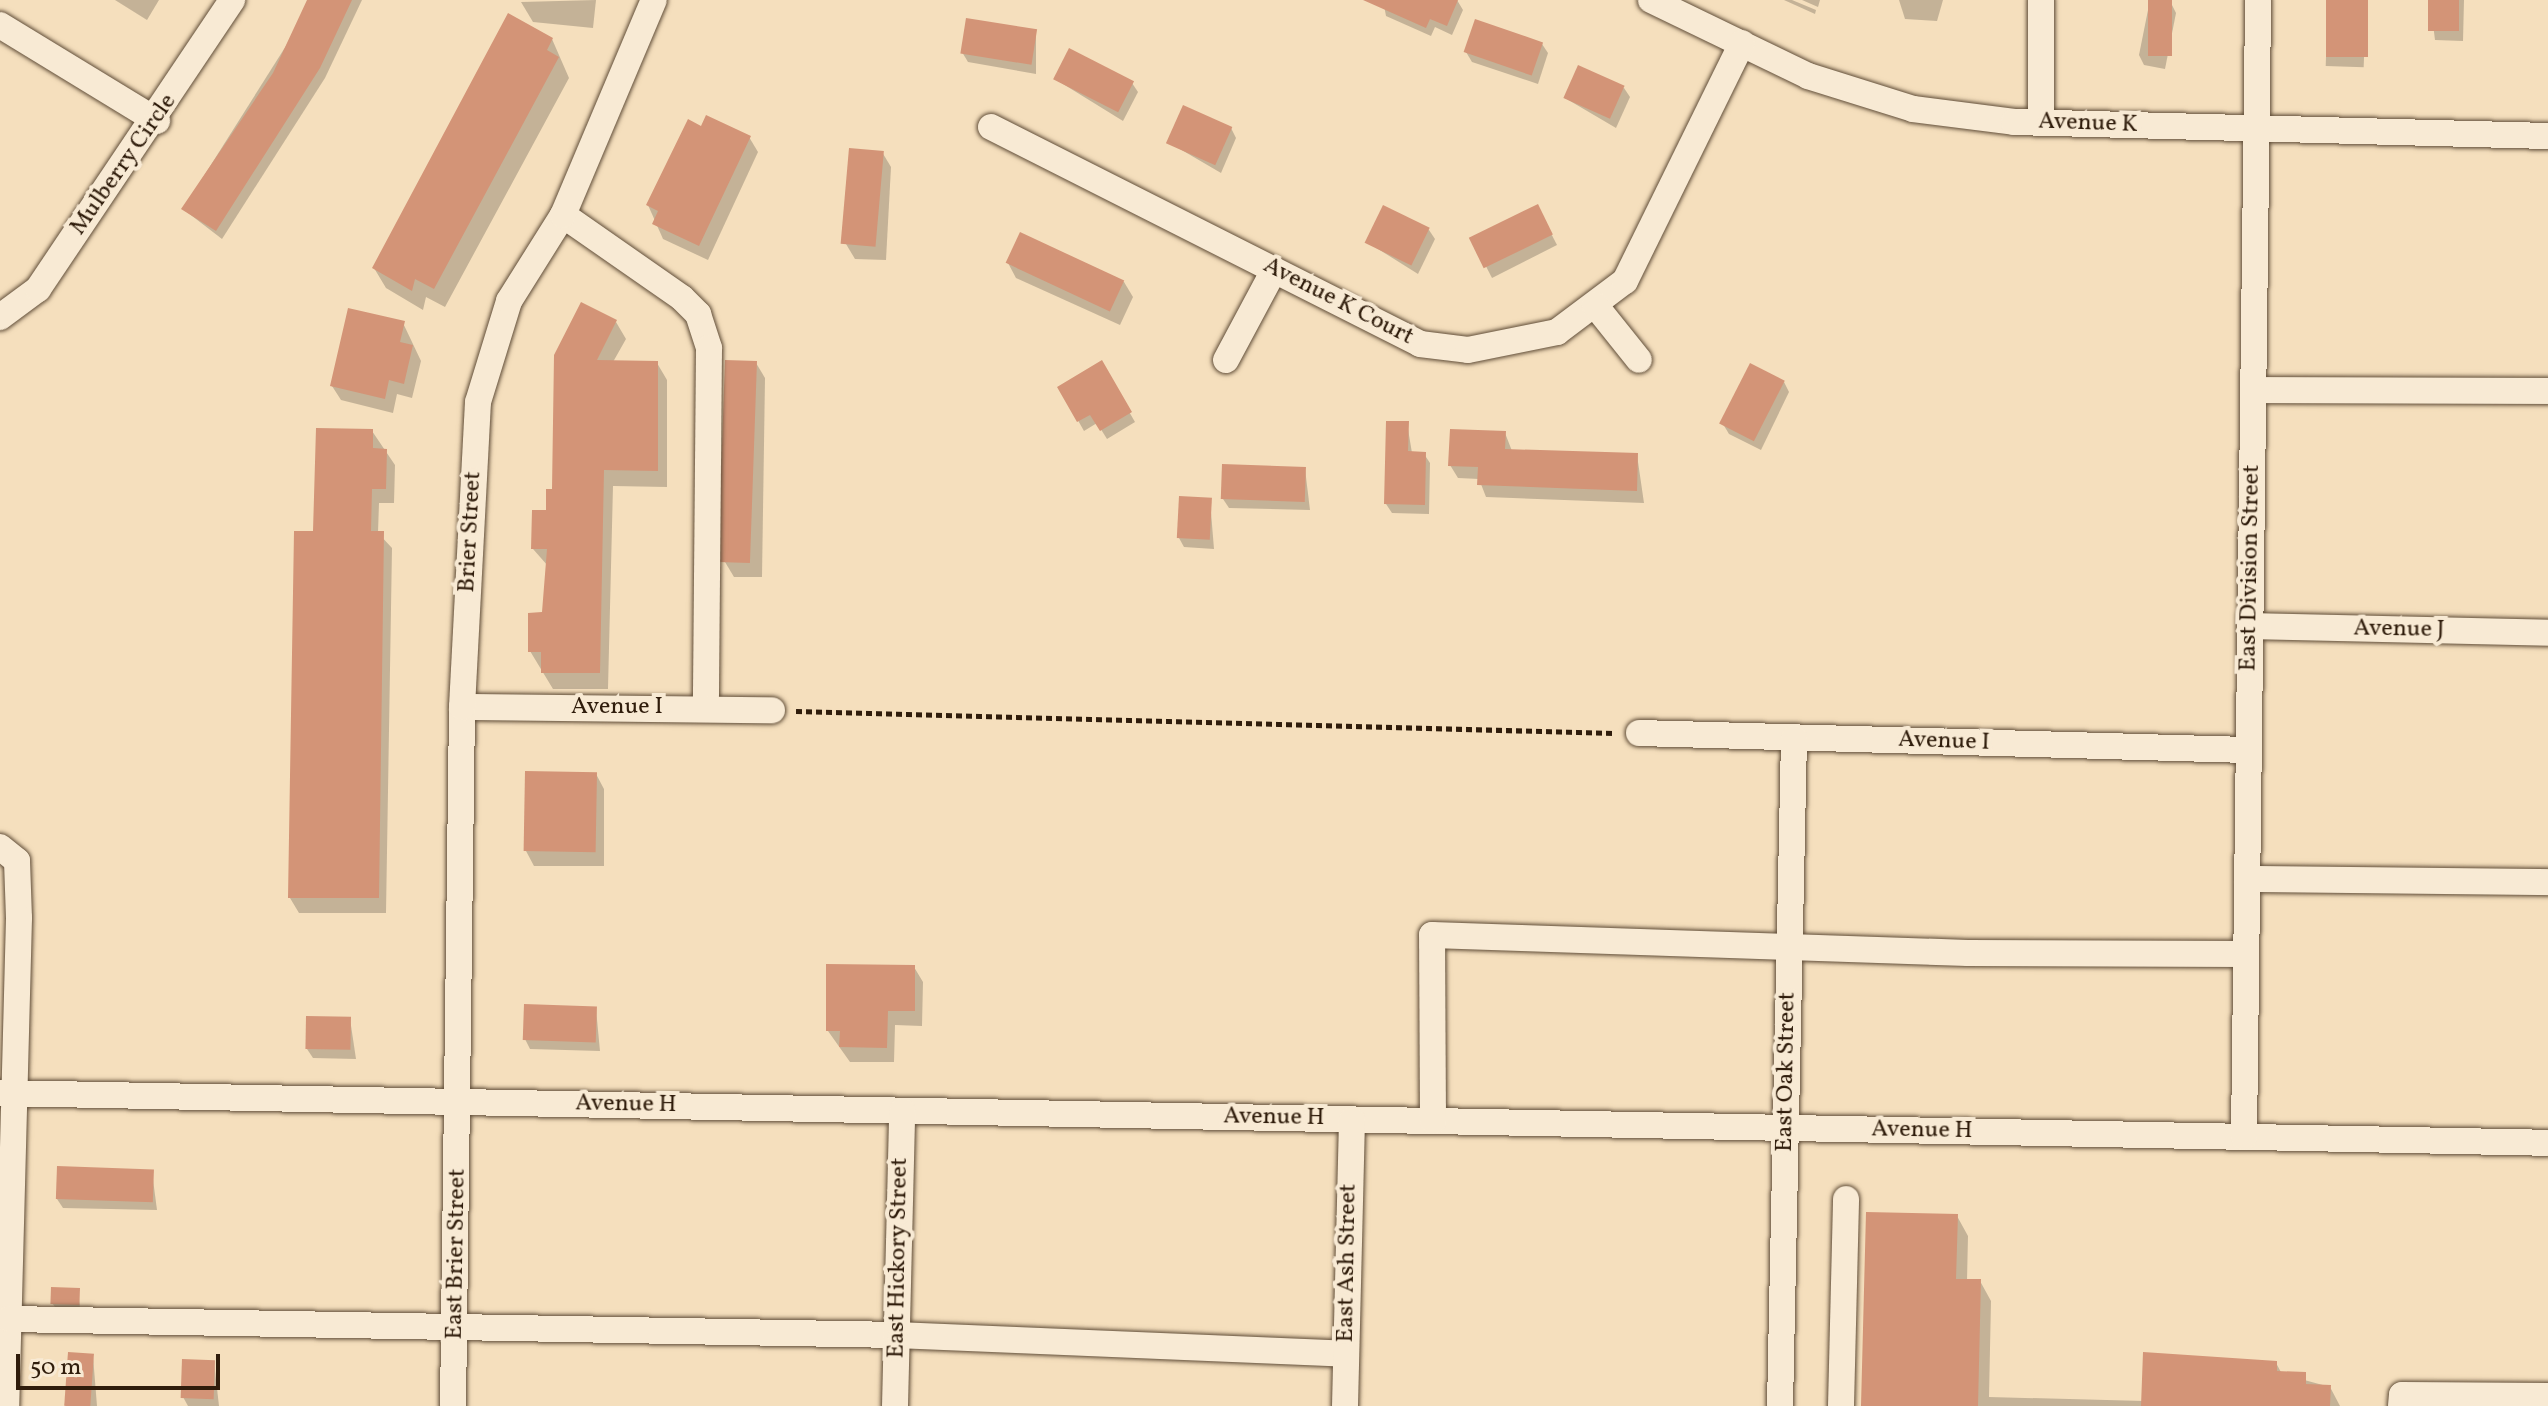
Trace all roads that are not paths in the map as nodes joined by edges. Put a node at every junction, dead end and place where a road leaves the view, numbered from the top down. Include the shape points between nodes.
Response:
1 (232, 0) edge
2 (654, 0) edge
3 (1651, 0) edge
4 (2041, 0) edge
5 (2258, 0) edge
6 (0, 25) edge
7 (1742, 43) junction
8 (157, 121) junction
9 (2041, 123) junction
10 (991, 127) dead end
11 (2257, 129) junction
12 (2548, 136) edge
13 (563, 215) junction
14 (1274, 270) junction
15 (1595, 305) junction
16 (0, 317) edge
17 (1226, 360) dead end
18 (1639, 360) dead end
19 (2253, 390) junction
20 (2548, 391) edge
21 (2250, 626) junction
22 (2548, 633) edge
23 (462, 707) junction
24 (706, 709) junction
25 (772, 710) road end
26 (1639, 733) road end
27 (1794, 738) junction
28 (2249, 750) junction
29 (0, 847) edge
30 (2247, 879) junction
31 (2548, 882) edge
32 (1790, 949) junction
33 (2246, 954) junction
34 (7, 1093) edge
35 (458, 1102) junction
36 (902, 1111) junction
37 (1352, 1120) junction
38 (1433, 1121) junction
39 (1786, 1128) junction
40 (2244, 1137) junction
41 (2548, 1143) edge
42 (1846, 1199) dead end
43 (9, 1319) junction
44 (455, 1328) junction
45 (897, 1335) junction
46 (1346, 1354) junction
47 (2548, 1396) edge
48 (6, 1406) edge
49 (453, 1406) edge
50 (895, 1406) edge
51 (1345, 1406) edge
52 (1780, 1406) edge
53 (1841, 1406) edge
54 (2401, 1406) edge

1 - 8 street, Mulberry Circle
2 - 13 street, Brier Street
3 - 7 street, Avenue K
4 - 9 street
5 - 11 street, East Division Street
6 - 8 street
7 - 9 street, Avenue K via 1808,76 1913,109
7 - 15 street, Avenue K Court via 1652,237 1625,281
8 - 16 street, Mulberry Circle via 38,289
9 - 11 street, Avenue K
10 - 14 street, Avenue K Court
11 - 12 street, Avenue K
11 - 19 street, East Division Street
13 - 23 street, Brier Street via 509,301 478,402
13 - 24 street via 682,298 698,314 709,348
14 - 15 street, Avenue K Court via 1420,344 1468,350 1557,332
14 - 17 street
15 - 18 street
19 - 20 street
19 - 21 street, East Division Street
21 - 22 street, Avenue J
21 - 28 street, East Division Street
23 - 24 street, Avenue I
23 - 35 street, Brier Street
24 - 25 street, Avenue I
26 - 27 street, Avenue I
27 - 28 street, Avenue I
27 - 32 street, East Oak Street
28 - 30 street, East Division Street
29 - 34 street via 17,861
30 - 31 street
30 - 33 street, East Division Street
32 - 33 street
32 - 38 street via 1432,935
32 - 39 street, East Oak Street
33 - 40 street, East Division Street
34 - 35 street, Avenue H
34 - 43 street
35 - 36 street, Avenue H
35 - 44 street, East Brier Street
36 - 37 street, Avenue H
36 - 45 street, East Hickory Street
37 - 38 street, Avenue H
37 - 46 street, East Ash Street
38 - 39 street, Avenue H
39 - 40 street, Avenue H
39 - 52 street, East Oak Street
40 - 41 street, Avenue H
42 - 53 street
43 - 44 street
43 - 48 street
44 - 45 street
44 - 49 street, East Brier Street
45 - 46 street
45 - 50 street, East Hickory Street
46 - 51 street, East Ash Street
47 - 54 street via 2402,1395

